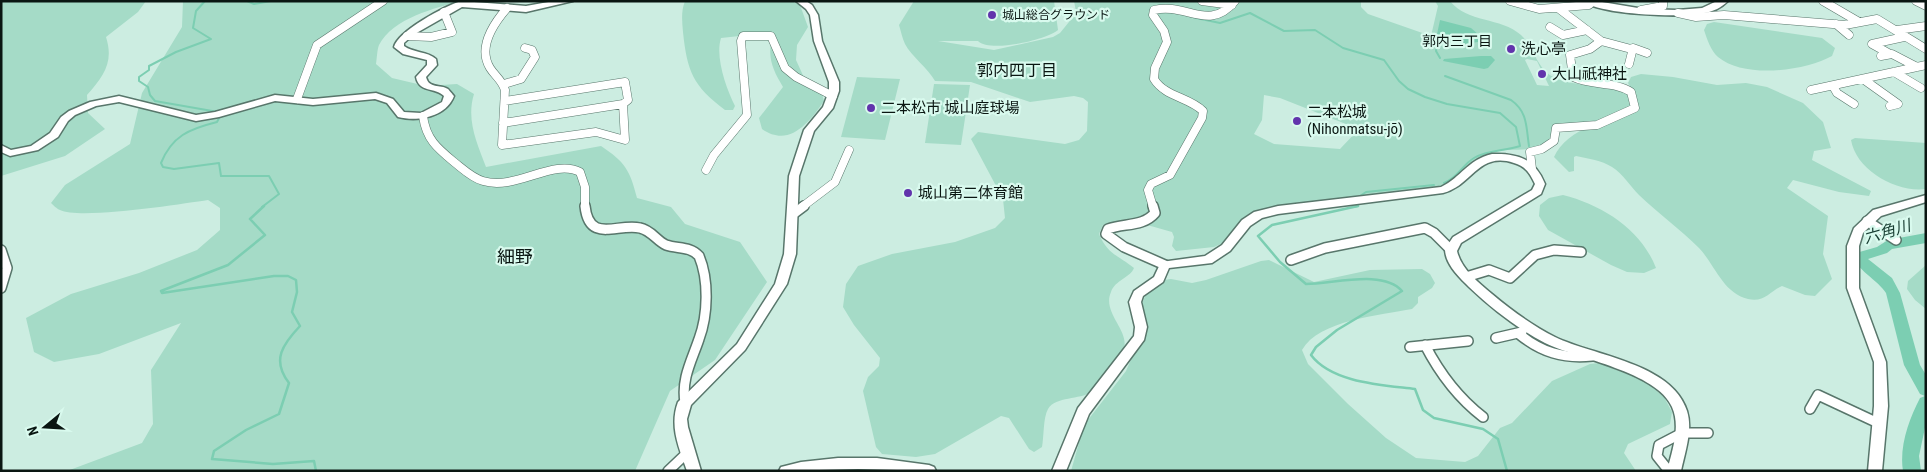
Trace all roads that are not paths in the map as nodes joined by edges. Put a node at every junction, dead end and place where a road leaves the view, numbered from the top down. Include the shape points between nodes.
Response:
1 (382, 1) edge
2 (569, 1) edge
3 (800, 1) edge
4 (1202, 1) edge
5 (1510, 1) edge
6 (1663, 1) edge
7 (1724, 1) edge
8 (1823, 1) edge
9 (1916, 1) edge
10 (1520, 2) edge
11 (1589, 2) edge
12 (1233, 3) edge
13 (1926, 6) edge
14 (507, 8) junction
15 (1558, 8) junction
16 (1641, 10) junction
17 (444, 12) junction
18 (1678, 13) junction
19 (1859, 22) junction
20 (1835, 24) junction
21 (1926, 26) edge
22 (1550, 27) dead end
23 (1587, 30) junction
24 (1897, 30) junction
25 (1849, 35) dead end
26 (407, 36) junction
27 (1904, 36) junction
28 (1602, 41) junction
29 (525, 48) dead end
30 (1631, 49) junction
31 (1926, 49) edge
32 (1647, 53) dead end
33 (1890, 54) junction
34 (1881, 56) dead end
35 (1629, 64) dead end
36 (1926, 65) edge
37 (1917, 68) junction
38 (1894, 72) junction
39 (1863, 79) junction
40 (504, 84) junction
41 (1833, 86) junction
42 (1921, 88) dead end
43 (1811, 90) dead end
44 (833, 96) junction
45 (297, 99) junction
46 (505, 101) junction
47 (623, 104) junction
48 (1854, 104) dead end
49 (1890, 106) dead end
50 (423, 116) junction
51 (503, 123) junction
52 (1, 148) edge
53 (849, 150) dead end
54 (1532, 169) junction
55 (706, 170) dead end
56 (1926, 198) edge
57 (792, 215) junction
58 (1867, 221) junction
59 (1896, 240) dead end
60 (1, 250) edge
61 (1451, 250) junction
62 (1581, 252) dead end
63 (1291, 260) dead end
64 (1165, 265) junction
65 (1466, 277) junction
66 (1, 288) edge
67 (1524, 331) junction
68 (1496, 338) dead end
69 (1468, 341) dead end
70 (1425, 345) junction
71 (1410, 347) dead end
72 (685, 402) junction
73 (1810, 409) dead end
74 (1483, 417) dead end
75 (1878, 423) junction
76 (1682, 433) junction
77 (1708, 433) dead end
78 (688, 452) junction
79 (668, 471) edge
80 (694, 471) edge
81 (786, 471) edge
82 (929, 471) edge
83 (1059, 471) edge
84 (1669, 471) edge
85 (1674, 471) edge
86 (1875, 471) edge

1 - 45 street via 317,46
2 - 14 street via 530,8
3 - 44 street via 814,16 818,41 834,82
4 - 12 street
5 - 10 street
6 - 16 street via 1662,6
7 - 18 street via 1705,11
8 - 19 street
9 - 13 street
10 - 15 street via 1536,9
11 - 15 street via 1589,5
11 - 16 street
12 - 64 street via 1216,16 1176,5 1154,10 1167,41 1153,78 1163,90 1198,106 1203,111 1202,118 1170,175 1151,184 1148,190 1155,213 1152,218 1146,222 1115,225 1106,234 1114,242
14 - 17 street via 467,4
14 - 40 street via 490,30 487,52 488,63
15 - 23 street
16 - 18 street
17 - 26 street
17 - 26 street via 452,32 431,38
18 - 20 street via 1696,17 1718,14
19 - 20 street
19 - 24 street via 1877,19
20 - 25 street
21 - 24 street
22 - 23 street via 1563,35
23 - 28 street
24 - 27 street via 1894,32
26 - 50 street via 398,45 400,49 405,53 426,56 432,61 422,77 423,84 445,91 449,96 446,104
27 - 31 street
27 - 33 street via 1872,44
28 - 30 street
28 - 54 street via 1590,49 1570,55 1573,76 1581,82 1628,90 1635,108 1597,125 1556,128 1554,142 1542,150 1530,152
29 - 40 street via 532,50 535,57 521,79
30 - 32 street
30 - 35 street
33 - 34 street
33 - 37 street
36 - 37 street
37 - 38 street
38 - 39 street
38 - 42 street
39 - 41 street
39 - 49 street via 1898,104
40 - 46 street
41 - 43 street
41 - 48 street via 1837,93
44 - 55 street via 819,86 794,76 785,67 771,36 743,36 747,115 714,155
44 - 57 street via 828,108 809,130 794,176
45 - 50 street via 313,102 376,96 390,100 401,115
45 - 52 street via 275,98 196,118 170,114 130,100 110,100 72,113 54,135 34,148 10,152
46 - 47 street via 625,82 628,100
46 - 51 street
47 - 51 street
47 - 51 street via 625,140 596,132 502,145
50 - 72 street via 432,145 477,178 486,182 508,182 565,168 578,170 585,181 585,215 596,228 642,228 660,241 694,251 699,256 705,290 702,329 682,390
53 - 57 street via 835,182
54 - 61 street via 1540,184 1537,192 1457,240
54 - 64 street via 1511,159 1486,158 1443,190 1258,215 1246,223 1218,254 1195,262
56 - 58 street via 1884,209
57 - 72 street via 790,254 781,284 741,347
58 - 59 street
58 - 75 street via 1854,240 1853,288 1880,362
60 - 66 street via 7,268
61 - 63 street via 1425,228 1325,248
61 - 65 street via 1454,261
62 - 65 street via 1539,253 1529,258 1510,278 1489,270
64 - 83 street via 1159,279 1138,294 1135,302 1140,337 1083,412
65 - 67 street
67 - 68 street
67 - 76 street via 1629,368 1664,388 1681,410
69 - 70 street
70 - 71 street
70 - 74 street via 1443,379 1463,403
72 - 78 street via 679,422
73 - 75 street via 1818,395
75 - 86 street
76 - 77 street
76 - 84 street via 1657,448 1660,462
76 - 85 street
78 - 79 street
78 - 80 street
81 - 82 street via 829,465 902,466

